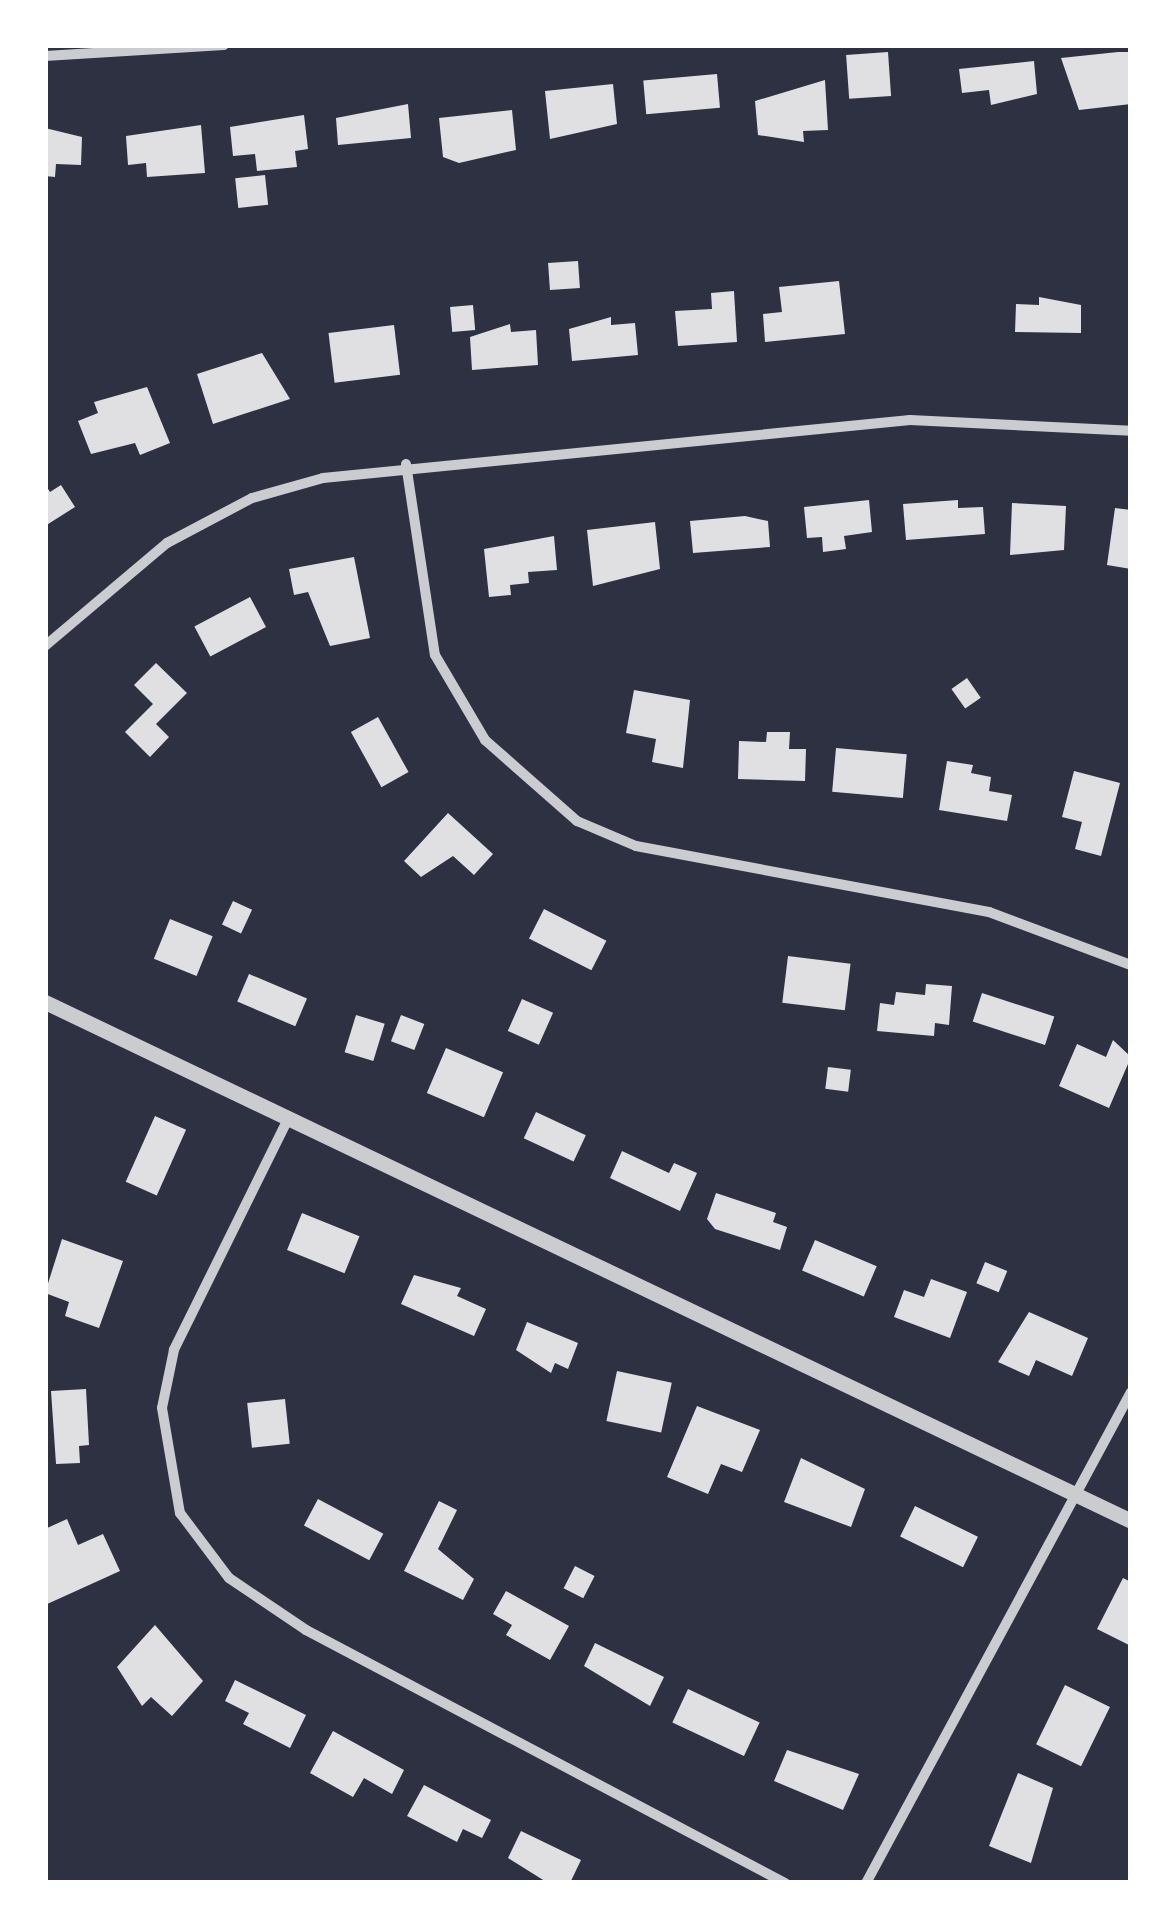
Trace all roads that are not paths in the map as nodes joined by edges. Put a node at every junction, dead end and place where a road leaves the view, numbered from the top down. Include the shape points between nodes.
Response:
1 (224, 45) edge
2 (45, 56) edge
3 (1131, 431) edge
4 (406, 464) junction
5 (45, 646) edge
6 (1131, 965) edge
7 (45, 1002) edge
8 (288, 1117) junction
9 (1131, 1392) edge
10 (1076, 1495) junction
11 (1131, 1521) edge
12 (785, 1883) edge
13 (866, 1883) edge

1 - 2 street
3 - 4 street via 910,420
4 - 5 street via 252,498 167,544
4 - 6 street via 435,655 485,740 576,821 636,846 989,912
7 - 8 street
8 - 10 street
8 - 12 street via 174,1350 162,1408 180,1513 229,1578 306,1630
9 - 10 street
10 - 11 street
10 - 13 street

